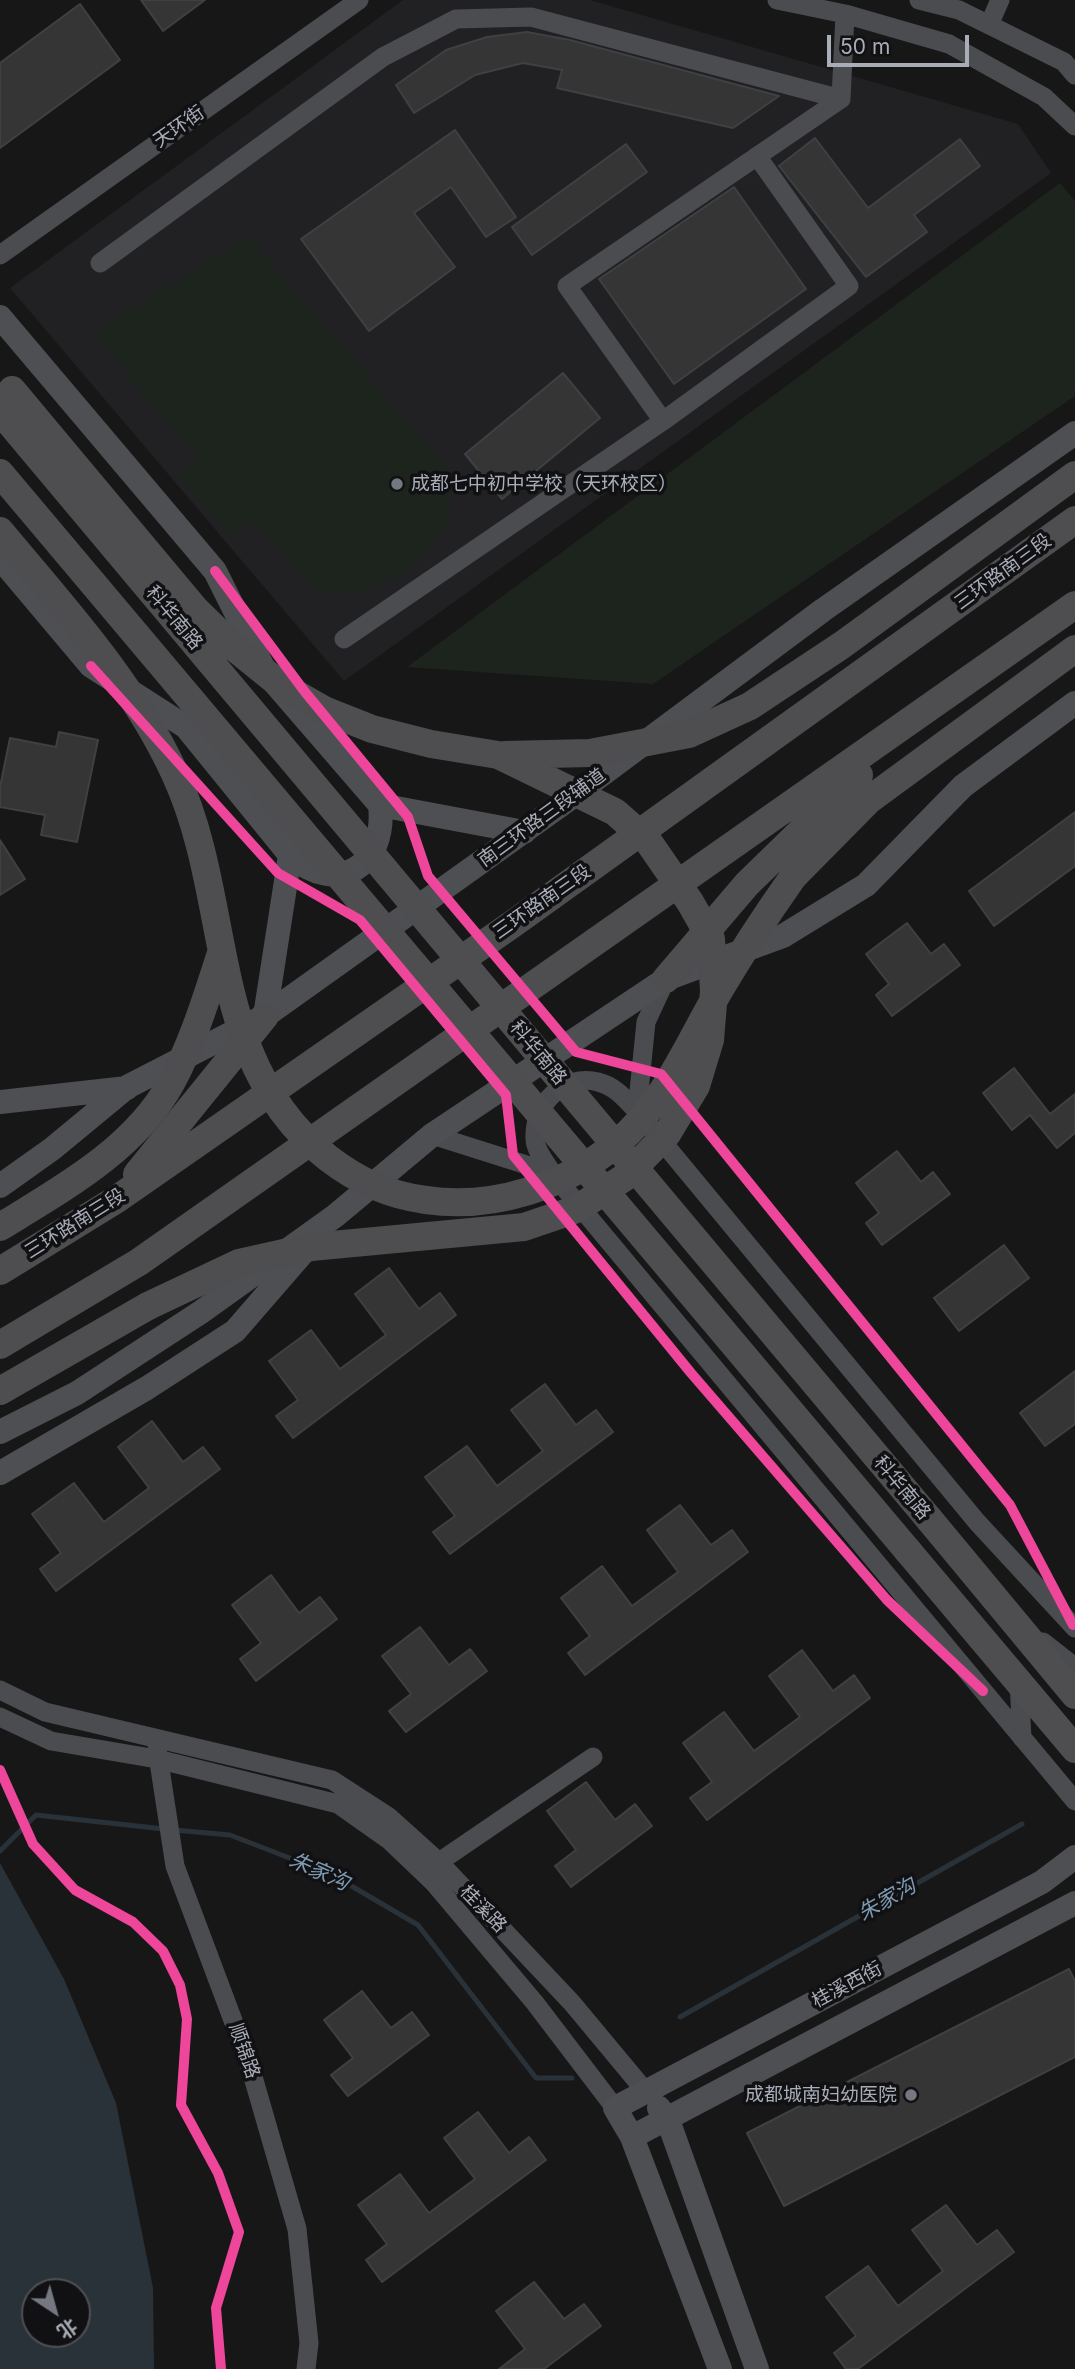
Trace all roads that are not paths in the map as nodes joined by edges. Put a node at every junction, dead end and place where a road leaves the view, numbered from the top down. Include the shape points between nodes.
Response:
1 (359, 0) edge
2 (777, 0) edge
3 (919, 0) edge
4 (1000, 0) edge
5 (845, 14) junction
6 (989, 25) junction
7 (1075, 75) edge
8 (841, 99) junction
9 (1075, 126) edge
10 (757, 156) junction
11 (0, 255) edge
12 (100, 262) dead end
13 (0, 317) edge
14 (4, 392) edge
15 (663, 421) junction
16 (1075, 433) edge
17 (0, 473) edge
18 (1075, 475) edge
19 (1075, 520) edge
20 (0, 531) edge
21 (0, 558) edge
22 (1075, 605) edge
23 (344, 639) dead end
24 (1075, 649) edge
25 (1075, 703) edge
26 (917, 718) junction
27 (498, 755) junction
28 (380, 805) junction
29 (524, 832) junction
30 (290, 855) junction
31 (221, 953) junction
32 (666, 979) junction
33 (265, 1016) junction
34 (127, 1087) junction
35 (0, 1102) edge
36 (637, 1111) junction
37 (432, 1135) junction
38 (552, 1174) junction
39 (0, 1186) edge
40 (117, 1199) junction
41 (335, 1216) junction
42 (0, 1227) edge
43 (0, 1271) edge
44 (0, 1346) edge
45 (0, 1391) edge
46 (0, 1432) edge
47 (0, 1473) edge
48 (1008, 1615) junction
49 (1075, 1628) edge
50 (1075, 1667) edge
51 (1019, 1683) junction
52 (0, 1690) edge
53 (1075, 1695) edge
54 (0, 1717) edge
55 (1022, 1738) junction
56 (157, 1749) junction
57 (1075, 1749) edge
58 (593, 1757) dead end
59 (1075, 1801) edge
60 (1075, 1857) edge
61 (439, 1862) junction
62 (1075, 1903) edge
63 (646, 2092) junction
64 (615, 2108) junction
65 (668, 2120) junction
66 (632, 2137) junction
67 (306, 2369) edge
68 (720, 2369) edge
69 (757, 2369) edge

1 - 11 street, 天环街
2 - 5 street
3 - 6 street via 959,10
4 - 6 street
5 - 8 street
5 - 9 street via 949,44 1044,97
6 - 7 street via 1064,62
8 - 10 street
8 - 12 street via 531,17 456,19 383,57
10 - 15 street via 849,286
10 - 15 street via 567,286
13 - 28 main road via 215,571 265,673
14 - 27 highway, bridge via 195,609 282,686 324,710 372,729
14 - 48 highway, 科华南路, bridge
15 - 23 street
16 - 29 main road, 南三环路三段辅道 via 823,610
17 - 51 highway, 科华南路, bridge
18 - 27 highway, bridge via 842,645 750,706 689,734 590,753
19 - 40 highway, 三环路南三段 via 514,923
20 - 31 highway, bridge via 101,652 175,774 209,874
21 - 30 main road via 91,666 186,727
22 - 26 highway
24 - 31 highway, bridge via 869,800 793,877 657,1099 618,1142 581,1168 541,1187 489,1200 445,1203 398,1196 353,1177 305,1140 275,1103 244,1044
25 - 32 main road via 963,786 866,885 783,936
26 - 32 highway via 747,884
26 - 44 highway via 139,1262
27 - 45 highway, bridge via 615,812 648,841 711,939 715,991 710,1040 696,1086 667,1134 625,1177 577,1209 524,1227 311,1247 239,1263 148,1306
28 - 29 main road
28 - 30 main road via 383,826 377,848 361,865 342,875 322,875
29 - 33 main road, 南三环路三段辅道
30 - 33 main road
31 - 42 highway, bridge via 171,1083 149,1114 75,1181
32 - 36 street via 646,1022
32 - 37 main road
33 - 34 main road, 南三环路三段辅道
33 - 40 highway
34 - 35 main road
34 - 39 main road, 南三环路三段辅道
36 - 38 street via 615,1089 597,1081 573,1081 548,1097 537,1117 535,1142
36 - 49 street via 977,1522
37 - 38 street
37 - 41 main road
38 - 55 street
40 - 43 highway, 三环路南三段
41 - 46 main road via 99,1378
41 - 47 main road via 235,1331
48 - 50 street
48 - 53 highway, 科华南路
51 - 55 street
51 - 57 highway, 科华南路
52 - 56 street, 桂溪路 via 45,1712
54 - 56 street, 桂溪路 via 51,1741
55 - 59 street
56 - 61 street, 桂溪路 via 332,1780 389,1817
56 - 64 street, 桂溪路 via 338,1804 388,1840 434,1883
56 - 67 street, 顺锦路 via 174,1866 249,2063 297,2229 309,2343
58 - 61 street
60 - 63 main road, 桂溪西街 via 1042,1882
61 - 63 street, 桂溪路 via 572,2003
62 - 65 main road, 桂溪西街
63 - 64 main road, 桂溪西街
63 - 65 main road, 桂溪路
64 - 66 main road, 桂溪路
65 - 66 main road, 桂溪西街
65 - 69 main road, 桂溪路
66 - 68 main road, 桂溪路

